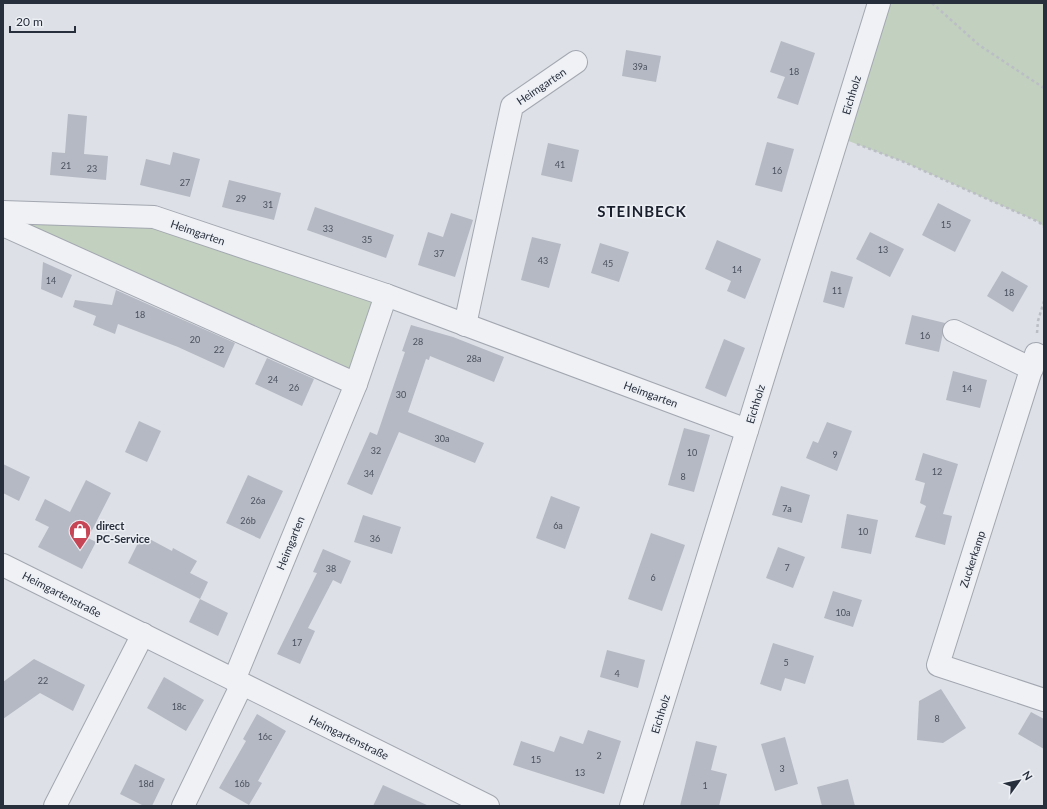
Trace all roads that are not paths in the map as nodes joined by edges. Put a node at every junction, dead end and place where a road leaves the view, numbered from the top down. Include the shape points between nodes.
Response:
1 (879, 3) edge
2 (576, 62) dead end
3 (3, 212) edge
4 (3, 225) edge
5 (386, 295) junction
6 (465, 325) junction
7 (954, 331) dead end
8 (1037, 360) edge
9 (356, 384) junction
10 (747, 430) junction
11 (3, 565) edge
12 (143, 634) junction
13 (238, 682) junction
14 (1044, 700) edge
15 (453, 798) edge
16 (55, 806) edge
17 (183, 806) edge
18 (488, 806) edge
19 (631, 806) edge

1 - 10 street, Eichholz
2 - 6 street, Heimgarten via 512,106
3 - 5 street, Heimgarten via 154,217
4 - 9 street
5 - 6 street, Heimgarten
5 - 9 street, Heimgarten
6 - 10 street, Heimgarten
7 - 8 street
8 - 14 street, Zuckerkamp via 938,665
9 - 13 street, Heimgarten
10 - 19 street, Eichholz
11 - 12 street, Heimgartenstraße
12 - 13 street, Heimgartenstraße
12 - 16 street
13 - 15 street, Heimgartenstraße
13 - 17 street
15 - 18 street, Heimgartenstraße

